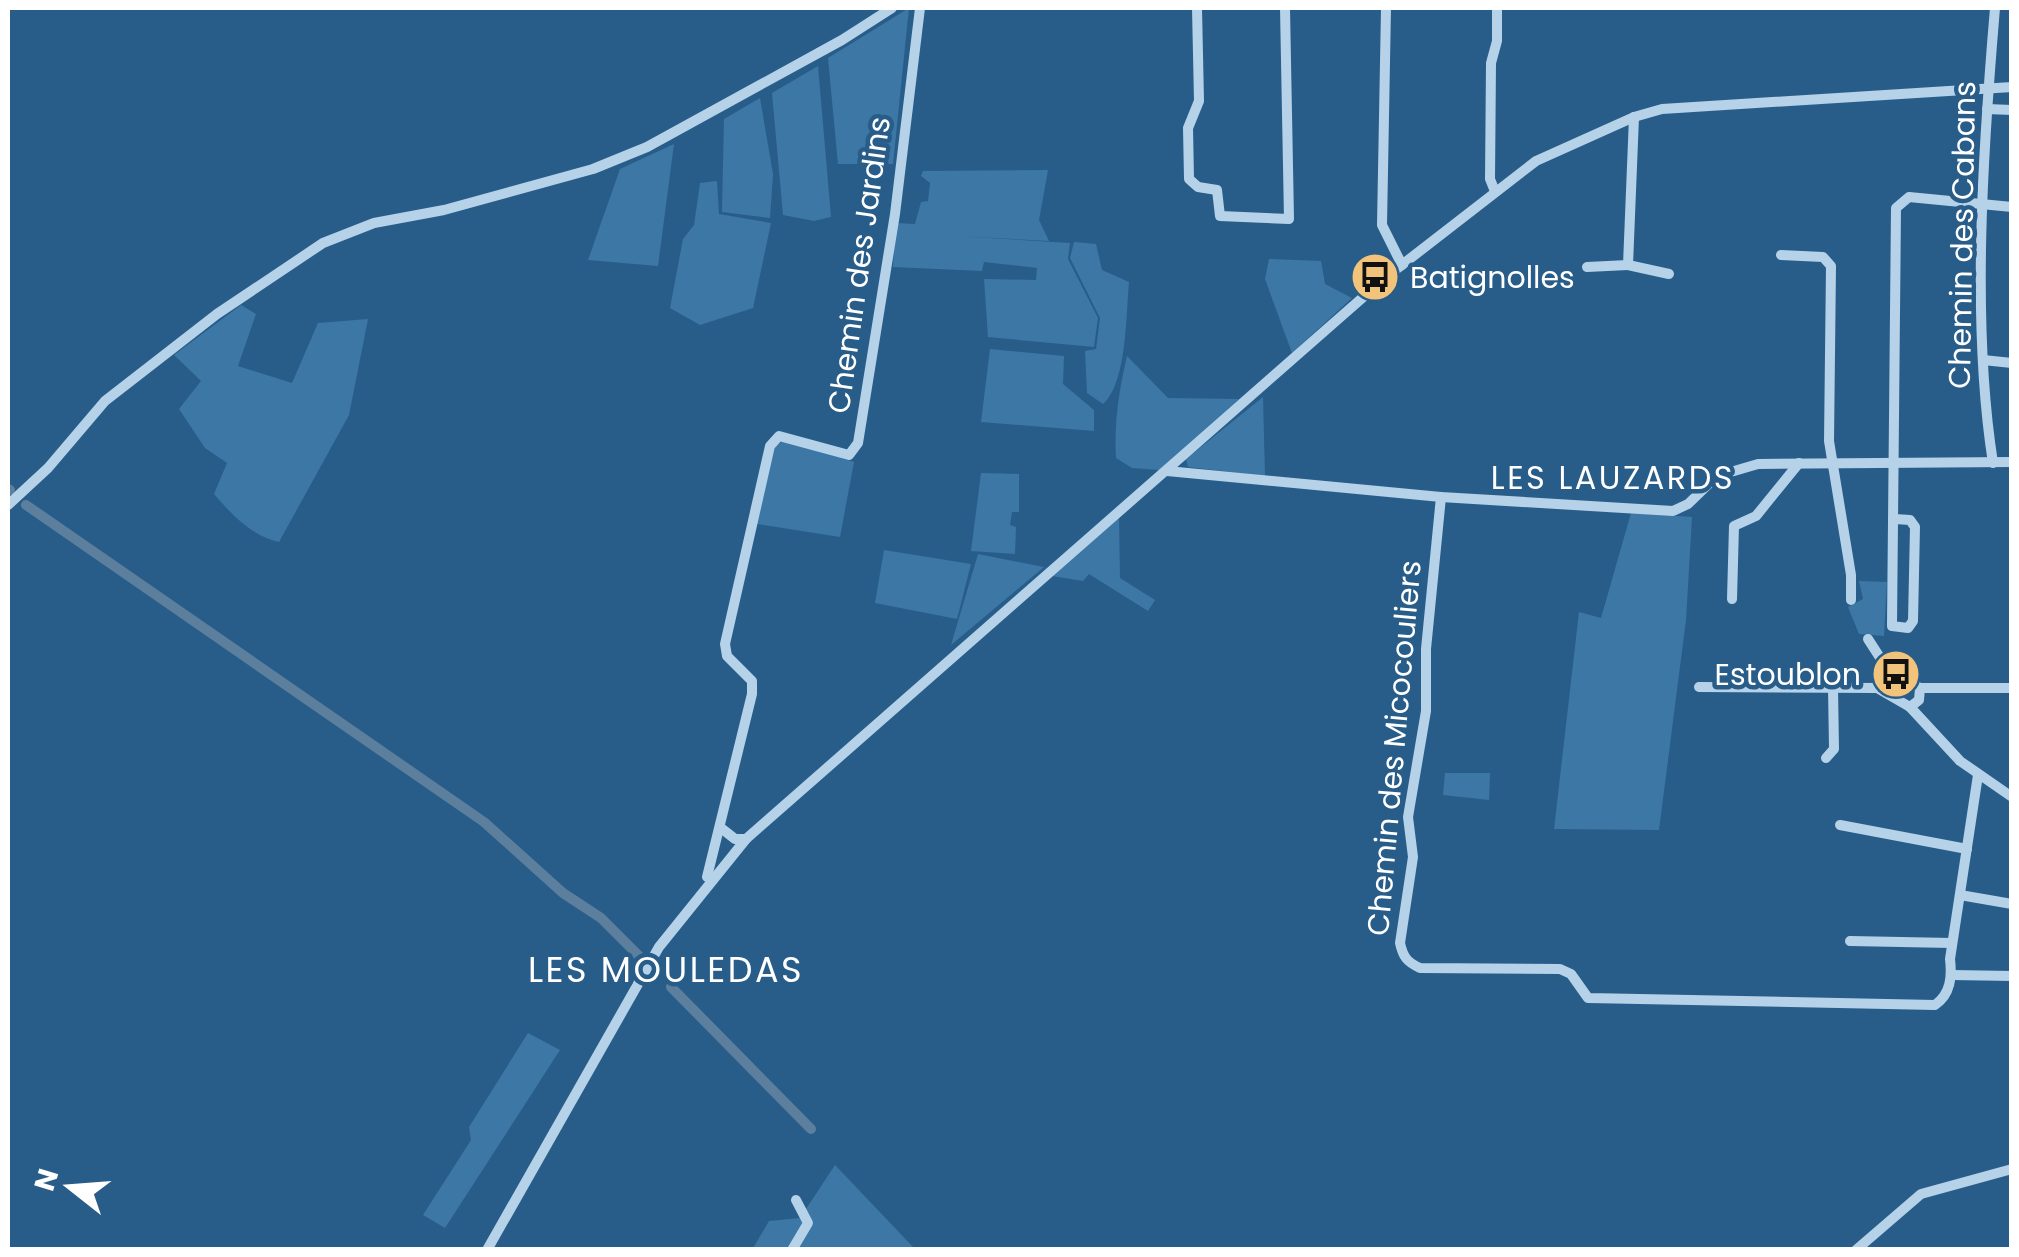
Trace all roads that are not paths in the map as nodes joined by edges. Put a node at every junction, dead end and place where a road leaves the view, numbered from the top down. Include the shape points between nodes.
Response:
1 (892, 8) edge
2 (920, 8) edge
3 (1197, 8) edge
4 (1285, 8) edge
5 (1386, 8) edge
6 (1497, 8) edge
7 (1995, 8) edge
8 (2012, 87) edge
9 (1988, 90) junction
10 (1988, 109) junction
11 (2012, 110) edge
12 (1634, 117) junction
13 (1494, 189) junction
14 (1984, 202) junction
15 (2012, 207) edge
16 (1781, 256) dead end
17 (1402, 265) junction
18 (1587, 266) dead end
19 (1628, 266) junction
20 (1669, 274) dead end
21 (1983, 360) junction
22 (2012, 363) edge
23 (1993, 462) junction
24 (2012, 462) edge
25 (1799, 463) junction
26 (1832, 463) junction
27 (1896, 463) junction
28 (1167, 471) junction
29 (1441, 497) junction
30 (8, 501) edge
31 (1895, 519) junction
32 (1732, 599) dead end
33 (1851, 600) dead end
34 (1868, 639) dead end
35 (1888, 670) junction
36 (1699, 686) dead end
37 (1833, 688) junction
38 (1877, 688) junction
39 (1920, 688) junction
40 (2012, 688) edge
41 (1910, 708) junction
42 (1826, 758) dead end
43 (1978, 775) junction
44 (2012, 798) edge
45 (1840, 826) dead end
46 (721, 828) junction
47 (746, 839) junction
48 (1967, 849) junction
49 (703, 887) junction
50 (1960, 896) junction
51 (2012, 904) edge
52 (1850, 941) dead end
53 (1952, 943) junction
54 (1952, 974) junction
55 (2012, 976) edge
56 (2012, 1169) edge
57 (796, 1200) dead end
58 (486, 1250) edge
59 (792, 1250) edge
60 (1856, 1250) edge

1 - 30 street via 647,148 593,169 374,223 323,242 120,389
2 - 46 street, Chemin des Jardins via 858,443 850,455 778,436 770,446 724,644 753,685
3 - 4 street via 1199,101 1188,128 1188,179 1217,190 1220,216 1289,218
5 - 17 street via 1382,225
6 - 13 street via 1491,63
7 - 9 street, Chemin des Cabans
8 - 9 street
9 - 10 street, Chemin des Cabans
9 - 12 street via 1662,109
10 - 11 street
10 - 14 street, Chemin des Cabans
12 - 13 street via 1572,142
12 - 19 street
13 - 17 street
14 - 15 street
14 - 21 street, Chemin des Cabans
14 - 27 street via 1909,198 1896,208
16 - 26 street via 1830,260
17 - 28 street
18 - 19 street
19 - 20 street
21 - 22 street
21 - 23 street, Chemin des Cabans
23 - 24 street
23 - 27 street
25 - 26 street
25 - 29 street via 1758,464 1717,476 1673,511
25 - 32 street via 1756,516 1734,526
26 - 27 street
26 - 33 street
27 - 31 street
28 - 29 street
28 - 47 street
29 - 54 street, Chemin des Micocouliers via 1426,711 1408,816 1413,857 1400,944 1411,964 1560,968 1588,998 1910,1008 1942,1000
31 - 31 street via 1892,626 1908,628 1915,528 1910,520
34 - 35 street
35 - 38 street
35 - 39 street
36 - 37 street
37 - 38 street
37 - 42 street via 1834,749
38 - 41 street
39 - 40 street
39 - 41 street
41 - 43 street
43 - 44 street
43 - 48 street
45 - 48 street
46 - 47 street via 735,840
46 - 49 street, Chemin des Jardins
47 - 49 street
48 - 50 street
49 - 58 street via 660,947
50 - 51 street
50 - 53 street
52 - 53 street
53 - 54 street
54 - 55 street
56 - 60 street via 1921,1194
57 - 59 street via 808,1223

